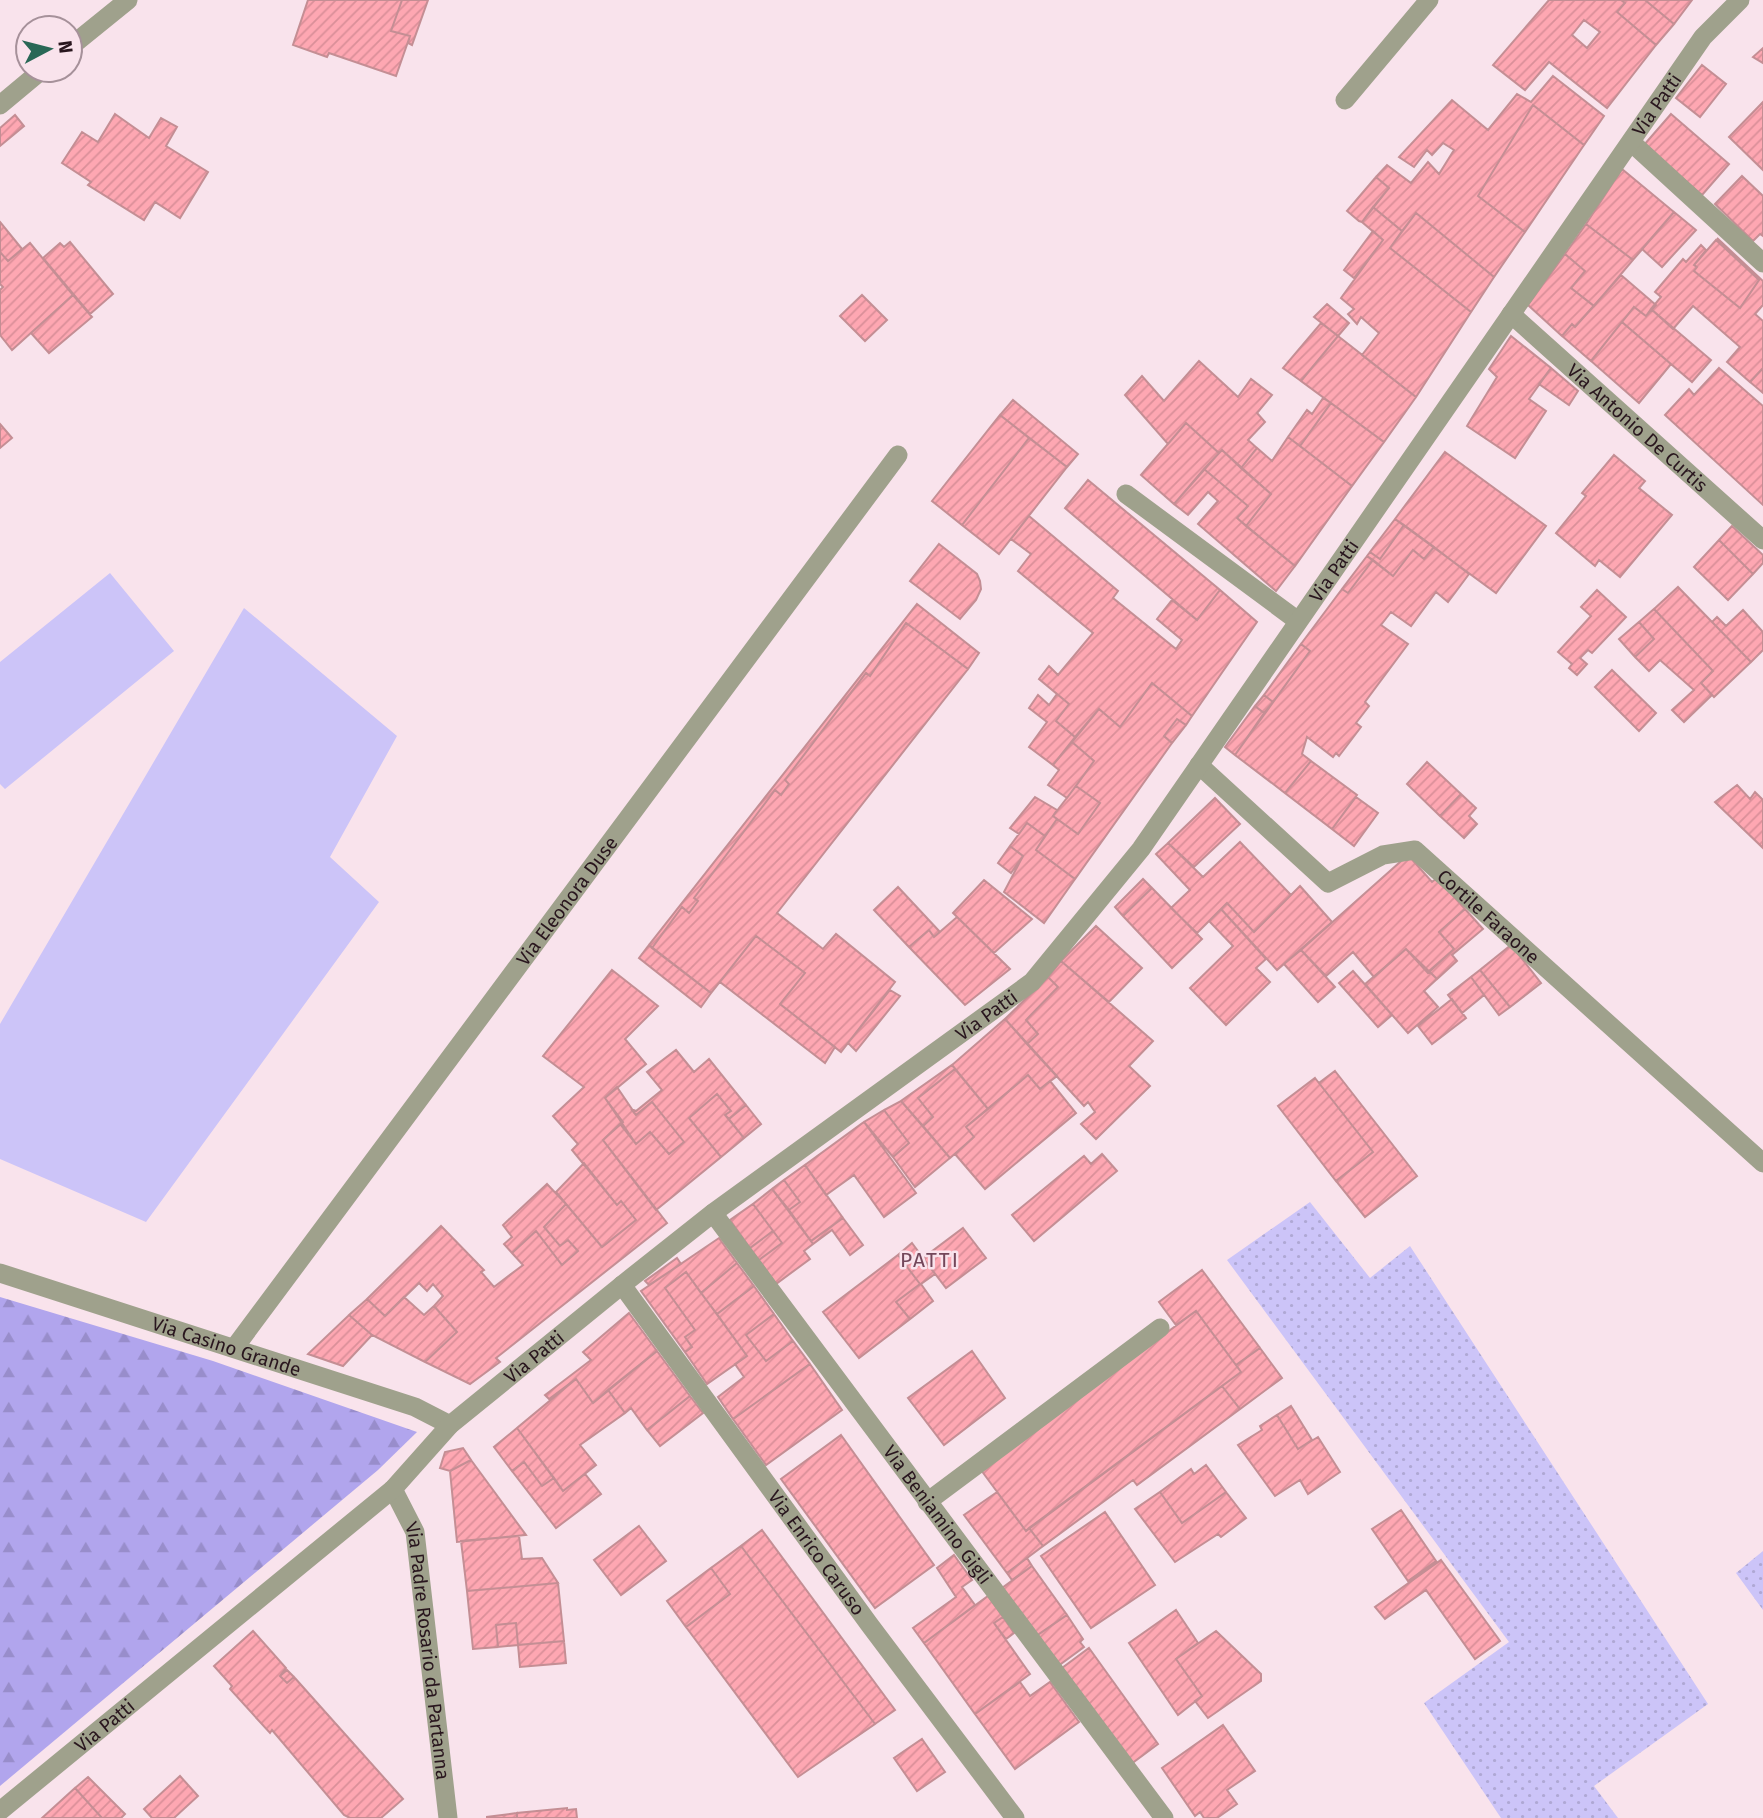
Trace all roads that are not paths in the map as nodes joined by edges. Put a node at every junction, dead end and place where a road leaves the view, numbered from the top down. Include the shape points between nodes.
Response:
1 (1429, 0) edge
2 (1740, 0) edge
3 (124, 1) edge
4 (84, 35) edge
5 (25, 84) edge
6 (1345, 100) dead end
7 (0, 105) edge
8 (1631, 142) junction
9 (1763, 263) edge
10 (1511, 314) junction
11 (898, 455) dead end
12 (1126, 494) dead end
13 (1763, 540) edge
14 (1298, 621) junction
15 (1199, 765) junction
16 (1763, 1163) edge
17 (713, 1213) junction
18 (0, 1273) edge
19 (622, 1285) junction
20 (1160, 1328) dead end
21 (235, 1347) junction
22 (450, 1425) junction
23 (393, 1489) junction
24 (927, 1503) junction
25 (0, 1811) edge
26 (448, 1818) edge
27 (1015, 1818) edge
28 (1164, 1818) edge

1 - 6 street
2 - 8 street, Via Patti via 1703,37
3 - 4 street
5 - 7 street
8 - 9 street
8 - 10 street, Via Patti
10 - 13 street, Via Antonio De Curtis
10 - 14 street, Via Patti
11 - 21 street, Via Eleonora Duse
12 - 14 street
14 - 15 street, Via Patti
15 - 16 street, Cortile Faraone via 1328,883 1383,855 1415,850
15 - 17 street, Via Patti via 1141,849 1032,982
17 - 19 street, Via Patti
17 - 24 street, Via Beniamino Gigli
18 - 21 street, Via Casino Grande
19 - 22 street, Via Patti
19 - 27 street, Via Enrico Caruso
20 - 24 street
21 - 22 street, Via Casino Grande via 415,1407
22 - 23 street, Via Patti
23 - 25 street, Via Patti
23 - 26 street, Via Padre Rosario da Partanna via 415,1532
24 - 28 street, Via Beniamino Gigli

